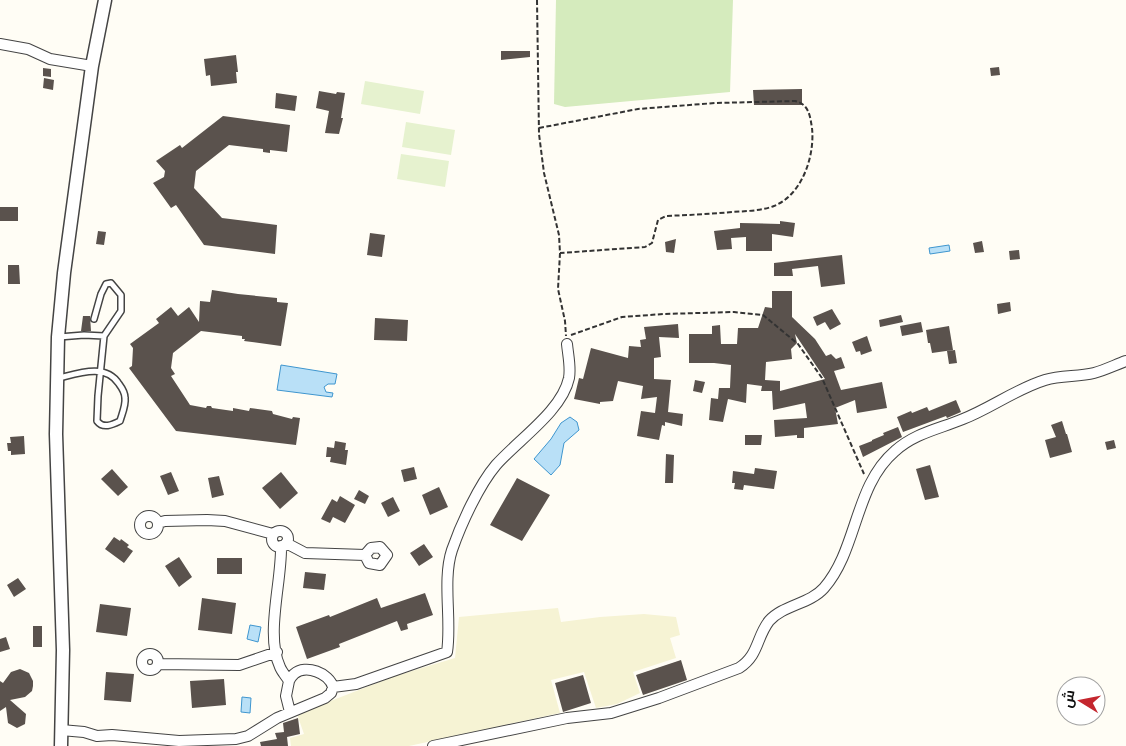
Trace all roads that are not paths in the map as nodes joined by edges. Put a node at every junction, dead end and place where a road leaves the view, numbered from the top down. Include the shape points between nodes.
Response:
1 (105, 0) edge
2 (0, 44) edge
3 (92, 66) junction
4 (94, 319) dead end
5 (104, 336) junction
6 (58, 337) junction
7 (567, 344) dead end
8 (1126, 361) edge
9 (101, 371) junction
10 (56, 379) junction
11 (158, 523) dead end
12 (284, 545) junction
13 (365, 555) dead end
14 (276, 652) junction
15 (158, 664) dead end
16 (289, 680) junction
17 (333, 687) junction
18 (290, 712) junction
19 (61, 730) junction
20 (249, 741) edge
21 (61, 746) edge
22 (433, 746) edge

1 - 3 street
2 - 3 street via 28,49 50,59
3 - 6 street
4 - 5 lane via 100,294 106,284 111,283 121,295 121,311
5 - 6 lane
5 - 9 lane
6 - 10 street
7 - 17 street via 569,377 562,395 495,466 451,551 447,652 356,684
8 - 22 street via 1095,373 1044,380 964,419 913,437 889,456 876,473 840,560 823,589 773,617 749,662 739,668 611,713 567,718
9 - 9 lane via 97,421 110,426 120,421 124,392 114,377
9 - 10 lane
10 - 19 street
11 - 12 street via 188,520 235,523 274,534 284,532 287,537
12 - 13 street via 305,553
12 - 14 street via 276,598
14 - 15 street via 239,665
14 - 16 street
16 - 17 street via 294,673 309,670 329,678
16 - 18 street via 286,696
17 - 18 street via 325,698
18 - 20 street via 277,718
19 - 20 street via 97,736 179,741
19 - 21 street

